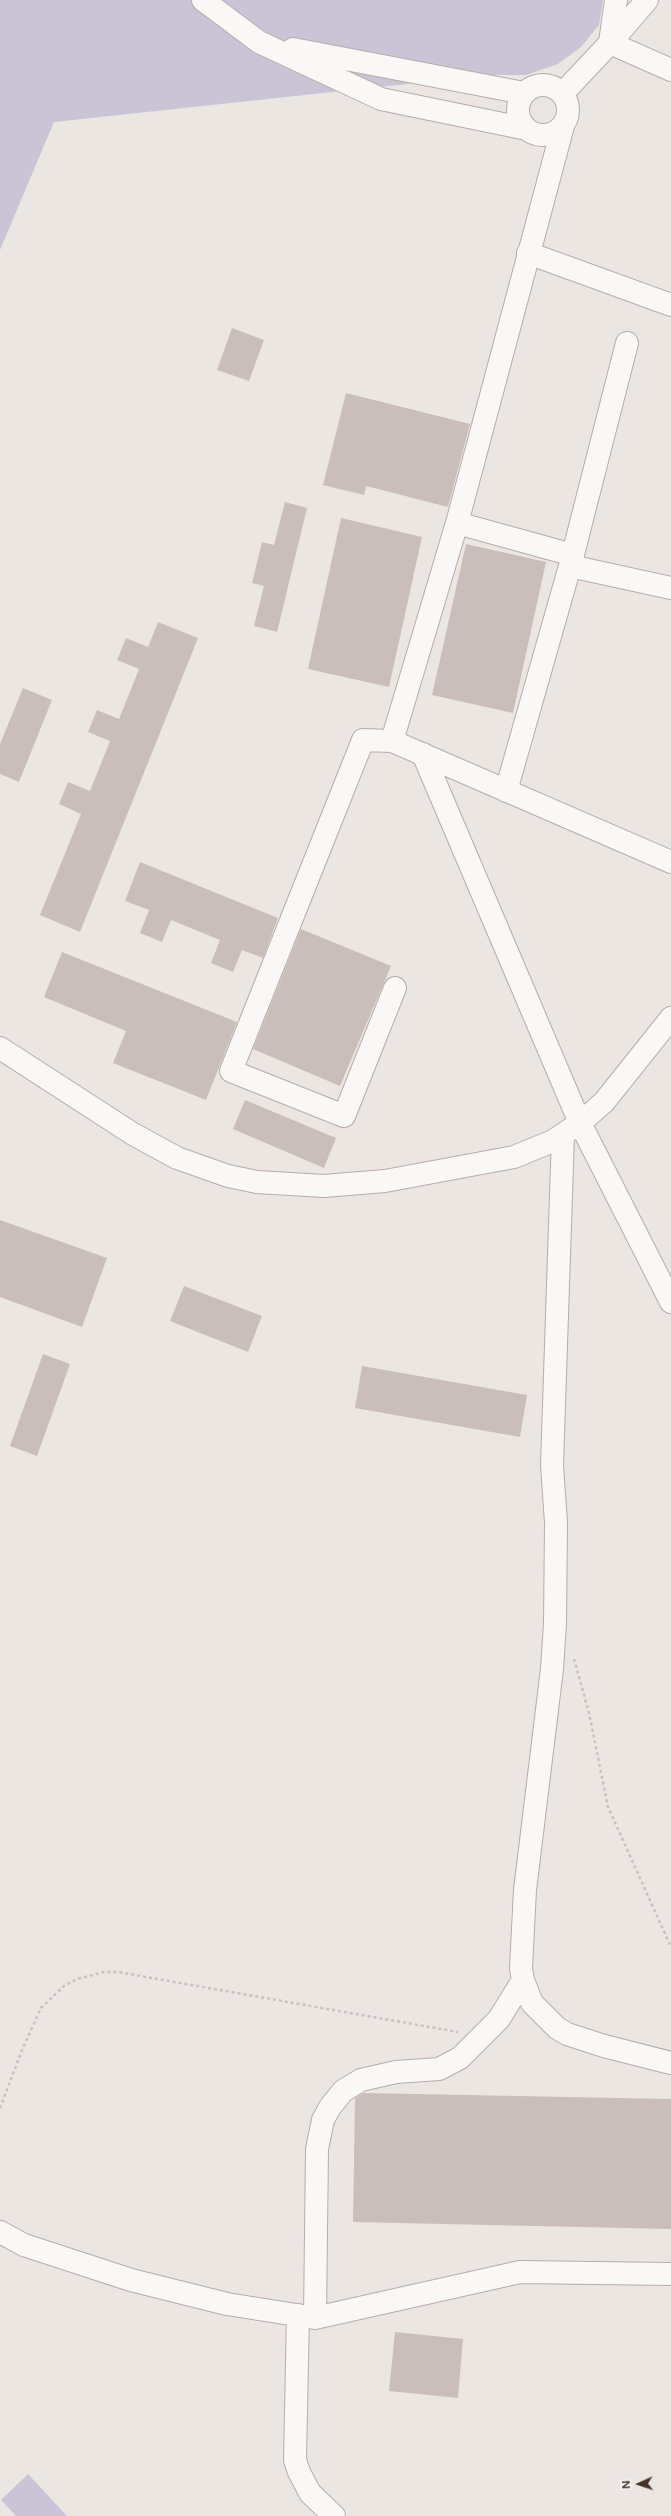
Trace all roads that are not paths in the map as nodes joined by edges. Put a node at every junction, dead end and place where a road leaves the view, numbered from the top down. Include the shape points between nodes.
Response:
1 (202, 0) edge
2 (616, 0) edge
3 (647, 0) edge
4 (259, 42) junction
5 (610, 44) junction
6 (671, 70) edge
7 (524, 93) junction
8 (563, 93) junction
9 (563, 126) junction
10 (527, 129) junction
11 (528, 253) junction
12 (671, 305) edge
13 (627, 343) dead end
14 (457, 523) junction
15 (572, 561) junction
16 (671, 588) edge
17 (392, 741) junction
18 (423, 754) junction
19 (506, 791) junction
20 (671, 862) edge
21 (395, 988) dead end
22 (671, 1018) edge
23 (0, 1048) edge
24 (571, 1129) junction
25 (671, 1302) edge
26 (523, 1980) junction
27 (671, 2063) edge
28 (0, 2232) edge
29 (671, 2274) edge
30 (306, 2316) junction
31 (334, 2516) edge

1 - 4 street
2 - 5 street
3 - 5 street
4 - 7 street
4 - 10 street via 381,99
5 - 6 street
5 - 8 street
7 - 8 street via 537,84 545,84
7 - 10 street via 518,108 522,123
8 - 9 street via 569,111
9 - 10 street via 550,134 534,133
9 - 11 street
11 - 12 street
11 - 14 street
13 - 15 street
14 - 15 street
14 - 17 street
15 - 16 street
15 - 19 street
17 - 18 street
17 - 21 street via 363,740 231,1071 344,1116
18 - 19 street
18 - 24 street
19 - 20 street
22 - 24 street via 604,1102
23 - 24 street via 154,1147 201,1167 257,1182 324,1186 385,1182 514,1157 534,1150
24 - 25 street
24 - 26 street via 552,1465 556,1522 555,1624 552,1669 525,1890 520,1955
26 - 27 street via 539,2013 567,2034
26 - 30 street via 508,2006 484,2036 460,2058 440,2069 396,2072 361,2080 343,2091 330,2107 319,2134
28 - 30 street via 24,2245 131,2280 227,2304
29 - 30 street via 520,2272
30 - 31 street via 296,2460 298,2472 310,2493

